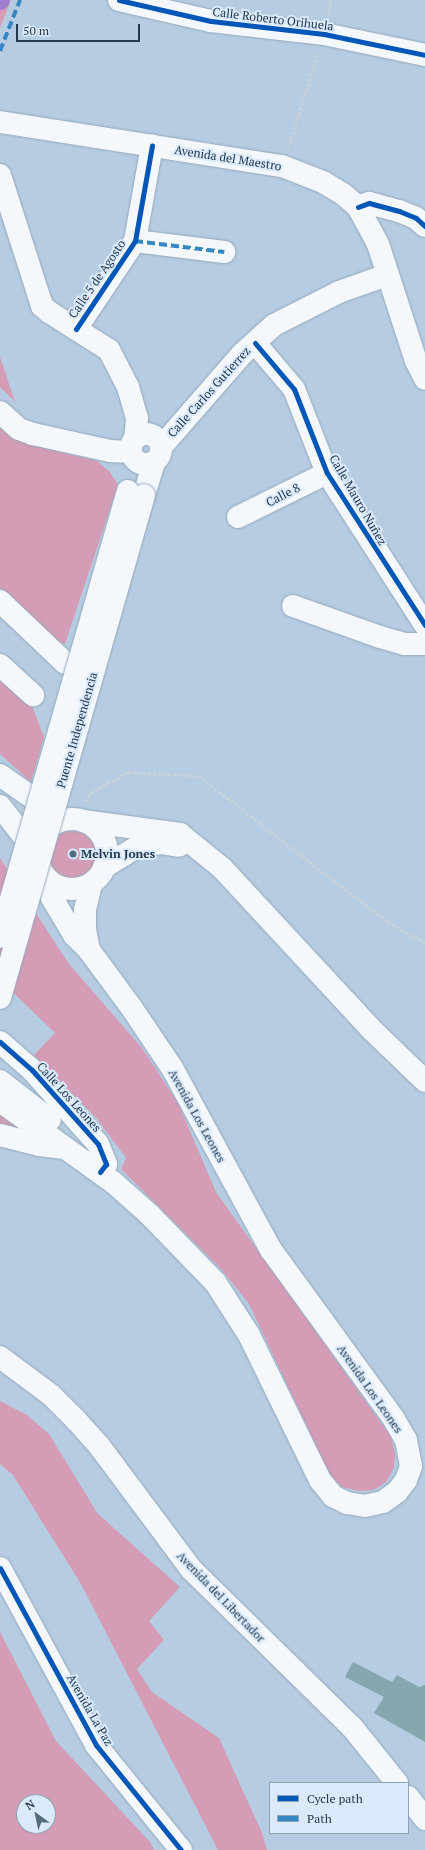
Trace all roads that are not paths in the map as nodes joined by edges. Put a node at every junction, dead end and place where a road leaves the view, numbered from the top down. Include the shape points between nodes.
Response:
1 (119, 0) edge
2 (425, 55) edge
3 (0, 122) edge
4 (152, 146) junction
5 (0, 175) edge
6 (358, 207) junction
7 (425, 226) edge
8 (135, 241) junction
9 (224, 252) dead end
10 (387, 275) junction
11 (76, 329) junction
12 (255, 343) junction
13 (425, 379) edge
14 (0, 412) edge
15 (133, 449) junction
16 (157, 454) junction
17 (327, 473) junction
18 (136, 493) junction
19 (238, 517) dead end
20 (0, 601) edge
21 (293, 606) dead end
22 (425, 625) edge
23 (425, 644) edge
24 (65, 663) dead end
25 (0, 665) edge
26 (33, 695) dead end
27 (0, 775) edge
28 (0, 806) edge
29 (75, 820) junction
30 (198, 848) junction
31 (104, 867) junction
32 (43, 872) junction
33 (91, 884) junction
34 (0, 937) edge
35 (89, 950) junction
36 (0, 998) edge
37 (0, 1042) edge
38 (0, 1081) edge
39 (425, 1081) edge
40 (0, 1101) edge
41 (0, 1135) edge
42 (68, 1148) junction
43 (100, 1172) junction
44 (0, 1357) edge
45 (0, 1568) edge
46 (396, 1782) edge
47 (409, 1798) edge
48 (425, 1819) edge
49 (181, 1850) edge

1 - 2 main road, Calle Roberto Orihuela via 211,21 324,34
3 - 4 main road, Avenida del Maestro
4 - 6 main road, Avenida del Maestro via 282,166 323,182
4 - 8 main road, Calle 5 de Agosto
5 - 11 main road, Puente Independencia via 37,295 49,312
6 - 7 main road via 369,203 399,211 416,218
6 - 10 main road, Avenida del Maestro via 378,244
8 - 9 main road
8 - 11 main road, Calle 5 de Agosto
10 - 12 main road, Calle Carlos Gutierrez via 339,292 298,311 274,325
10 - 13 main road, Avenida del Maestro via 416,361
11 - 15 main road, Puente Independencia via 109,350 128,387 137,418
12 - 16 main road, Calle Carlos Gutierrez
12 - 17 main road, Calle Mauro Nuñez via 294,389
14 - 15 main road via 19,428 33,434 110,451
15 - 16 main road via 140,463
15 - 18 main road, Puente Independencia
16 - 18 main road, Puente Independencia
17 - 19 main road, Calle 8
17 - 22 main road, Calle Mauro Nuñez
18 - 34 main road, Puente Independencia, bridge
18 - 36 main road, Puente Independencia, bridge
20 - 24 main road
21 - 23 main road via 380,637 417,645
25 - 26 main road
27 - 29 main road
28 - 32 main road via 22,834
29 - 30 main road via 180,834
29 - 31 main road via 94,827 102,836 106,848
29 - 32 main road via 48,829 42,836 38,845
30 - 31 main road via 161,843 140,846
30 - 39 main road via 222,868 371,1029
31 - 33 main road
32 - 33 main road via 68,889
32 - 35 main road, Avenida Los Leones via 52,898 74,935
33 - 35 main road, Avenida Los Leones via 85,916
35 - 43 main road, Avenida Los Leones via 172,1068 271,1250 394,1419 406,1440 411,1466 406,1480 397,1492 383,1502 365,1506 347,1503 334,1496 320,1480 249,1335 215,1282 149,1214
37 - 43 main road, Calle Los Leones via 32,1070 98,1144 106,1164
38 - 42 main road via 47,1116
40 - 42 main road, Avenida Los Leones
41 - 42 main road via 39,1145
42 - 43 main road, Avenida Los Leones
44 - 46 main road, Avenida del Libertador via 51,1395 76,1420 191,1569 352,1727
45 - 49 main road, Avenida La Paz via 96,1745
47 - 48 main road

